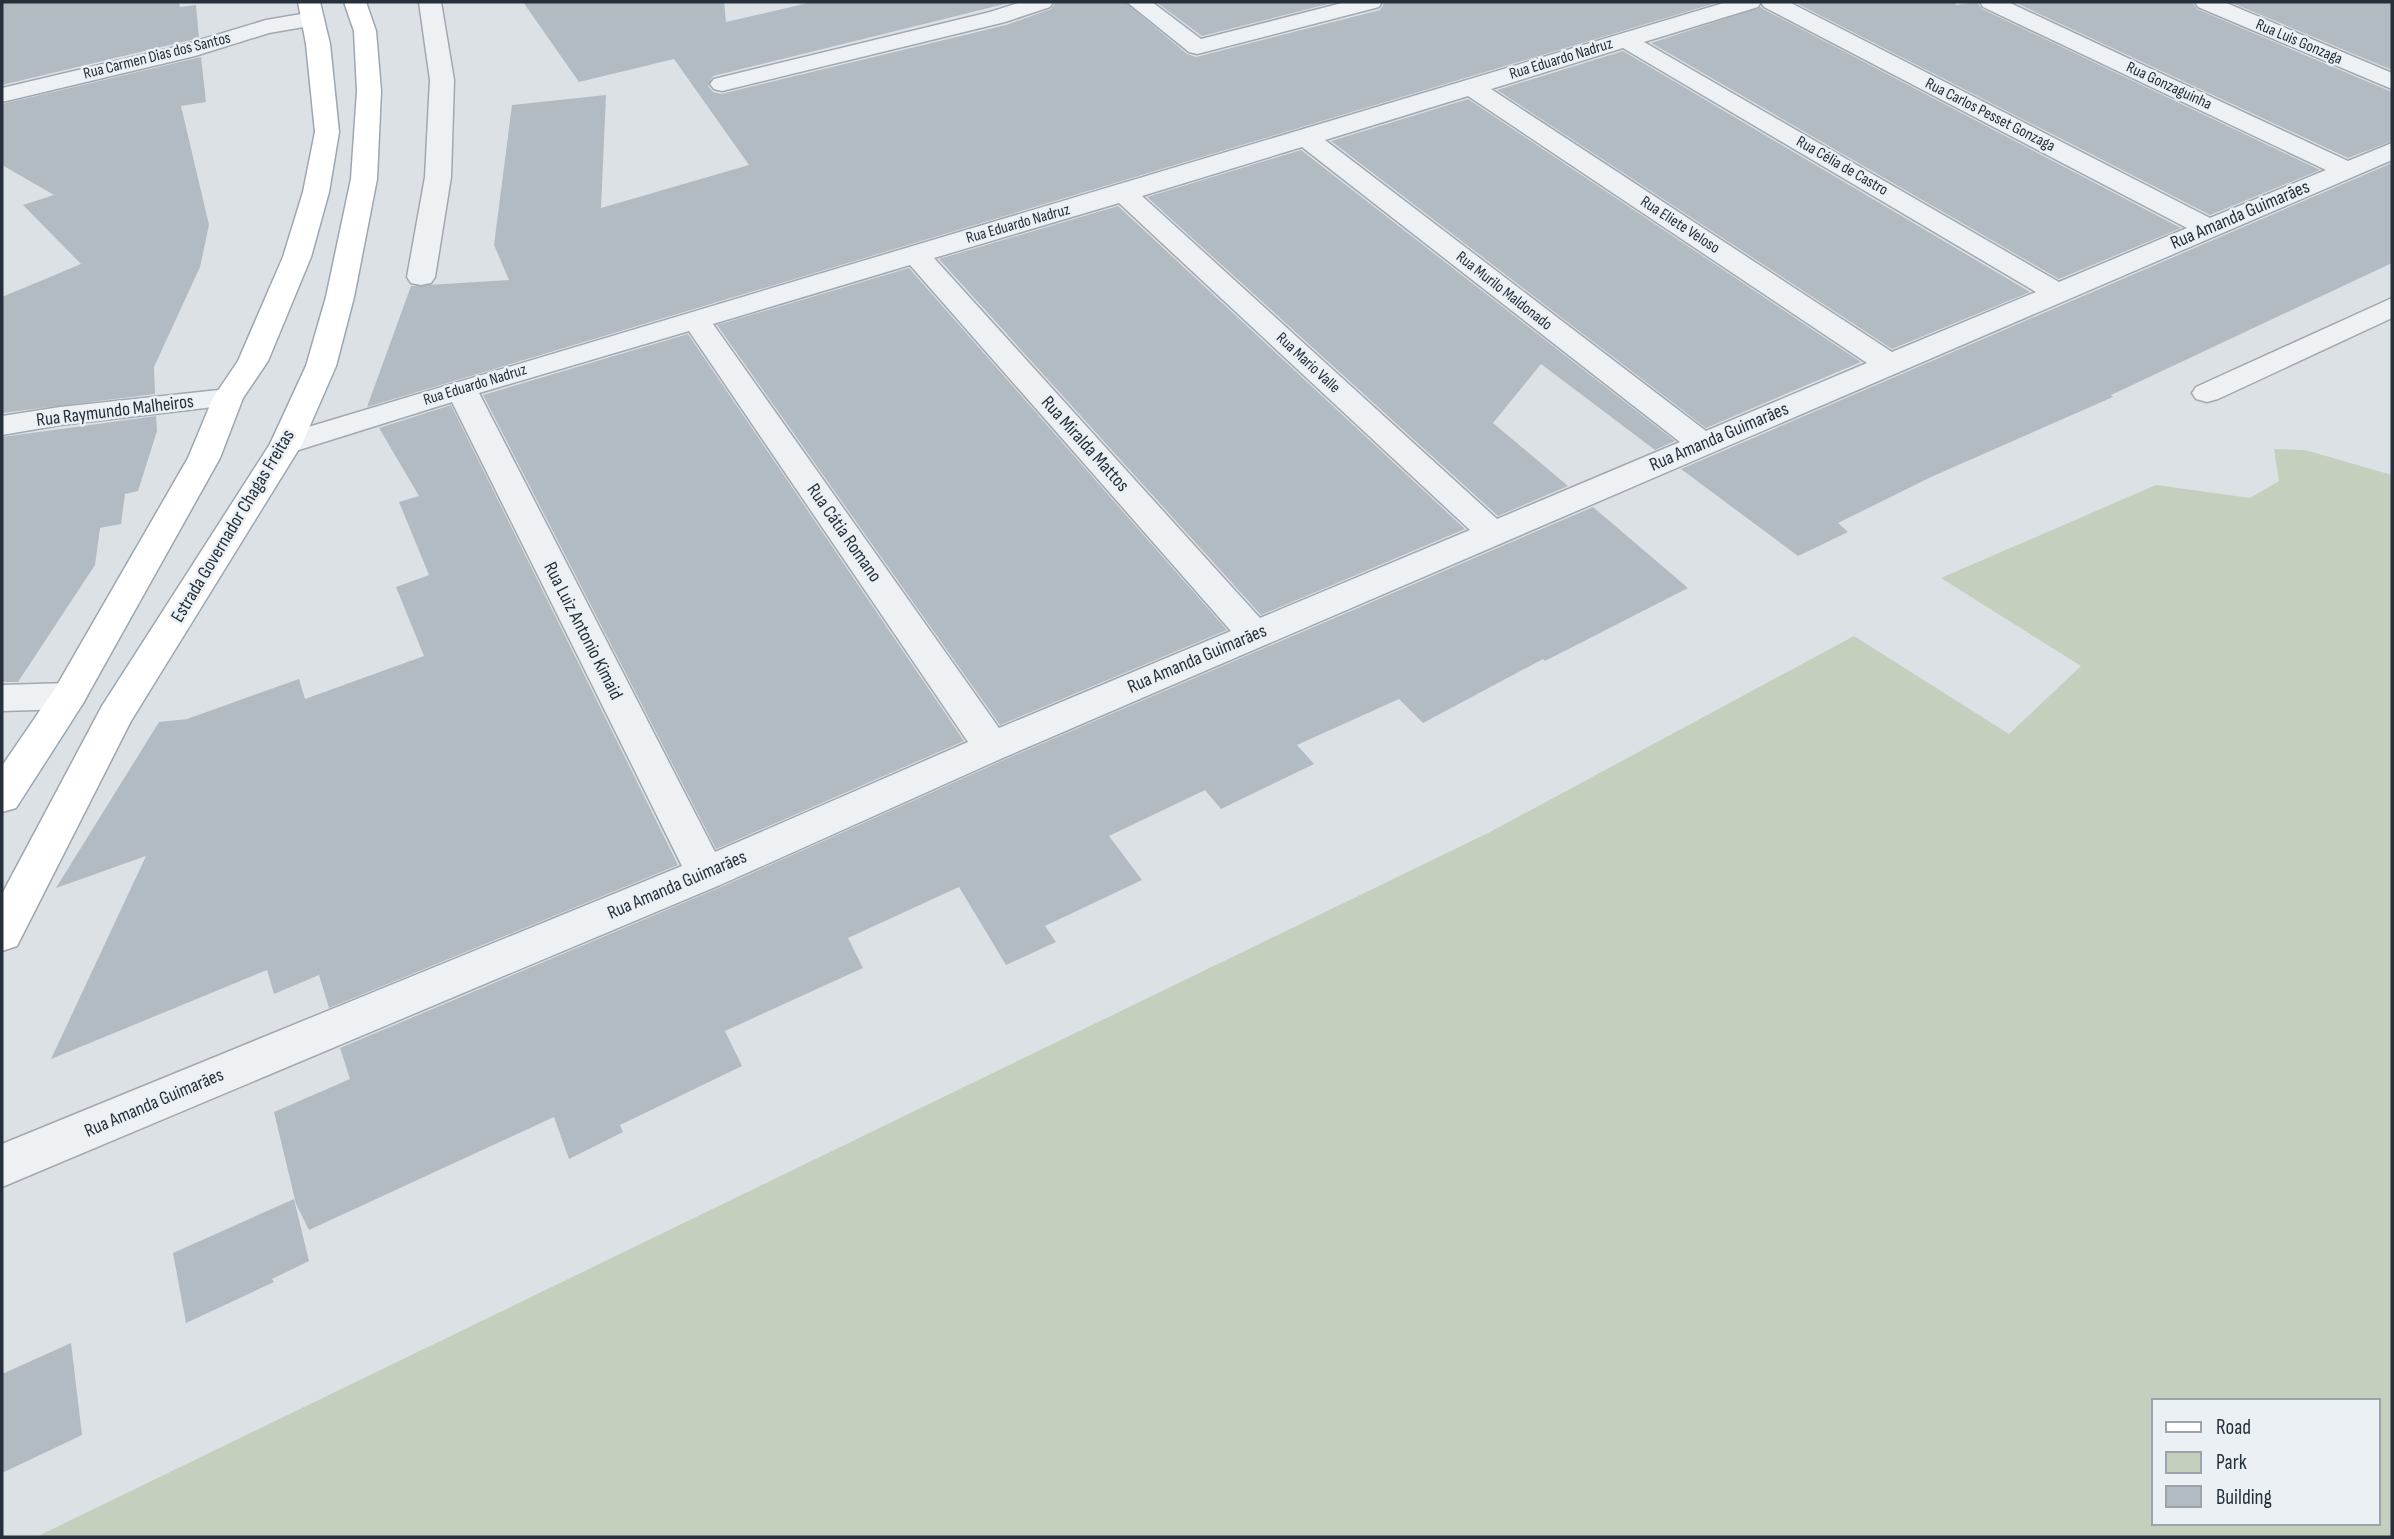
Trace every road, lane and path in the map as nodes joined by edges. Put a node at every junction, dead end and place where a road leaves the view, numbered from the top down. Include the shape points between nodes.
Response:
1 (355, 2) edge
2 (430, 2) edge
3 (1042, 2) edge
4 (1174, 2) edge
5 (1371, 2) edge
6 (1750, 2) edge
7 (1772, 2) edge
8 (1991, 2) edge
9 (2206, 2) edge
10 (1143, 5) edge
11 (311, 10) edge
12 (1625, 40) junction
13 (2392, 82) edge
14 (722, 84) dead end
15 (1470, 86) junction
16 (2, 95) edge
17 (1305, 137) junction
18 (2392, 152) edge
19 (2347, 170) junction
20 (1124, 193) junction
21 (2208, 228) junction
22 (915, 254) junction
23 (421, 277) dead end
24 (2058, 293) junction
25 (2392, 307) edge
26 (695, 320) junction
27 (1889, 364) junction
28 (461, 389) junction
29 (2207, 393) dead end
30 (229, 398) junction
31 (2, 426) edge
32 (286, 444) junction
33 (1703, 444) junction
34 (1493, 533) junction
35 (1255, 635) junction
36 (69, 696) junction
37 (2, 698) edge
38 (992, 747) junction
39 (2, 797) edge
40 (706, 874) junction
41 (2, 934) edge
42 (2, 1166) edge

1 - 32 main road, Estrada Governador Chagas Freitas via 365,32 369,91 363,179 325,354
2 - 23 street via 442,80 438,177
3 - 14 street
4 - 10 street
5 - 10 street via 1197,47
6 - 12 street, Rua Eduardo Nadruz
7 - 21 street, Rua Carlos Pesset Gonzaga
8 - 19 street, Rua Gonzaguinha
9 - 13 street, Rua Luis Gonzaga
11 - 16 street, Rua Carmen Dias dos Santos via 187,51
11 - 30 main road via 327,132 316,192 297,257 268,326
12 - 15 street, Rua Eduardo Nadruz
12 - 24 street, Rua Célia de Castro
15 - 17 street, Rua Eduardo Nadruz
15 - 27 street, Rua Eliete Veloso
17 - 20 street, Rua Eduardo Nadruz
17 - 33 street, Rua Murilo Maldonado
18 - 19 street, Rua Amanda Guimarães
19 - 21 street, Rua Amanda Guimarães
20 - 22 street, Rua Eduardo Nadruz
20 - 34 street, Rua Mario Valle
21 - 24 street, Rua Amanda Guimarães
22 - 26 street, Rua Eduardo Nadruz
22 - 35 street, Rua Miralda Mattos
24 - 27 street, Rua Amanda Guimarães
25 - 29 street
26 - 28 street, Rua Eduardo Nadruz
26 - 38 street, Rua Cátia Romano
27 - 33 street, Rua Amanda Guimarães
28 - 32 street, Rua Eduardo Nadruz
28 - 40 street, Rua Luiz Antonio Kimaid
30 - 31 street, Rua Raymundo Malheiros
30 - 36 main road via 204,458
32 - 41 main road, Estrada Governador Chagas Freitas via 116,716
33 - 34 street, Rua Amanda Guimarães
34 - 35 street, Rua Amanda Guimarães
35 - 38 street, Rua Amanda Guimarães
36 - 37 street
36 - 39 main road
38 - 40 street, Rua Amanda Guimarães
40 - 42 street, Rua Amanda Guimarães

